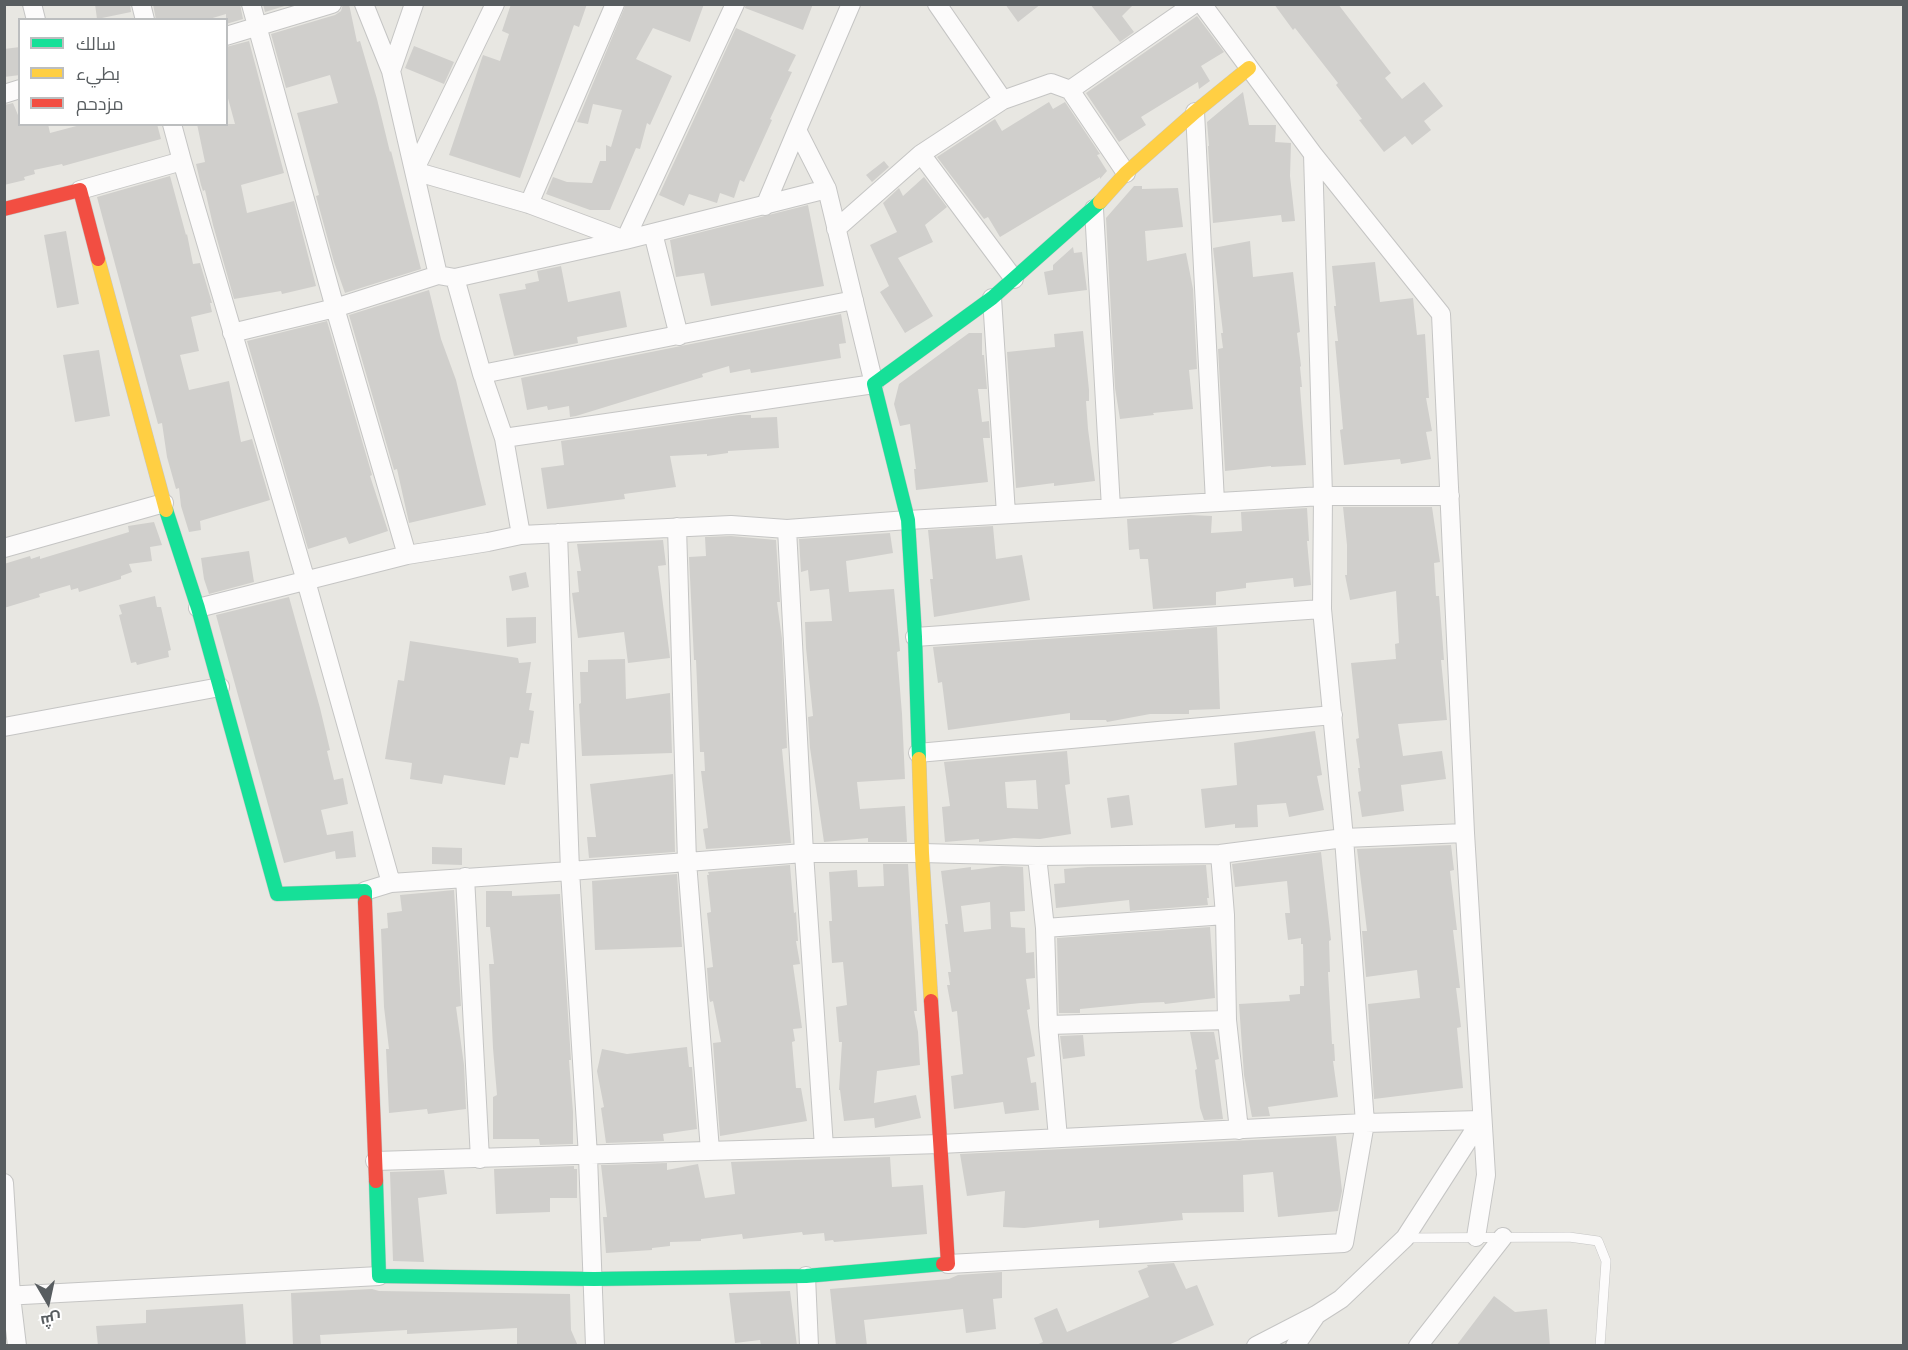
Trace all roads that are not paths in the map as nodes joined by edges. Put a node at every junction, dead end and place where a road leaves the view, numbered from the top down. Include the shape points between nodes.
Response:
1 (251, 4) edge
2 (332, 4) edge
3 (364, 4) edge
4 (414, 4) edge
5 (495, 4) edge
6 (615, 4) edge
7 (735, 4) edge
8 (937, 4) edge
9 (1194, 4) edge
10 (1202, 4) edge
11 (849, 5) edge
12 (256, 27) junction
13 (228, 35) edge
14 (1249, 68) junction
15 (391, 71) junction
16 (1070, 90) junction
17 (1002, 100) junction
18 (1196, 112) junction
19 (173, 126) edge
20 (797, 130) junction
21 (921, 154) junction
22 (1313, 154) junction
23 (182, 160) junction
24 (414, 171) junction
25 (1126, 173) junction
26 (827, 189) junction
27 (80, 190) junction
28 (529, 204) junction
29 (765, 206) junction
30 (4, 209) edge
31 (1094, 209) junction
32 (837, 229) junction
33 (653, 233) junction
34 (625, 240) junction
35 (446, 277) junction
36 (1014, 279) junction
37 (992, 298) junction
38 (854, 300) junction
39 (335, 308) junction
40 (232, 333) junction
41 (679, 336) junction
42 (482, 374) junction
43 (874, 384) junction
44 (504, 438) junction
45 (1323, 496) junction
46 (1450, 496) junction
47 (1215, 502) junction
48 (164, 503) junction
49 (1111, 508) junction
50 (1006, 514) junction
51 (908, 520) junction
52 (677, 527) junction
53 (787, 529) junction
54 (558, 533) junction
55 (521, 535) junction
56 (4, 548) edge
57 (407, 555) junction
58 (306, 580) junction
59 (198, 608) junction
60 (1322, 609) junction
61 (915, 637) junction
62 (220, 687) junction
63 (1333, 715) junction
64 (4, 727) edge
65 (918, 753) junction
66 (1466, 834) junction
67 (1344, 838) junction
68 (804, 853) junction
69 (922, 853) junction
70 (1220, 854) junction
71 (1037, 856) junction
72 (687, 862) junction
73 (570, 871) junction
74 (465, 877) junction
75 (391, 883) junction
76 (365, 891) junction
77 (1225, 915) junction
78 (1045, 928) junction
79 (1227, 1020) junction
80 (1048, 1025) junction
81 (1481, 1120) junction
82 (1365, 1123) junction
83 (1239, 1130) junction
84 (1058, 1138) junction
85 (940, 1144) junction
86 (824, 1147) junction
87 (710, 1150) junction
88 (588, 1156) junction
89 (480, 1159) junction
90 (375, 1161) junction
91 (4, 1183) edge
92 (1476, 1237) junction
93 (1503, 1237) junction
94 (1405, 1238) junction
95 (948, 1264) junction
96 (379, 1276) junction
97 (806, 1276) junction
98 (594, 1279) junction
99 (8, 1296) edge
100 (1316, 1315) junction
101 (17, 1346) edge
102 (595, 1346) edge
103 (809, 1346) edge
104 (1256, 1346) edge
105 (1295, 1346) edge
106 (1418, 1346) edge
107 (1600, 1346) edge

1 - 12 street
2 - 12 street
3 - 15 street
4 - 15 street
5 - 24 street
6 - 28 street
7 - 34 street
8 - 17 street
9 - 16 street
10 - 14 street
11 - 20 street
12 - 13 street
12 - 39 street
14 - 18 street
14 - 22 street
15 - 24 street
16 - 17 street via 1051,83
16 - 25 street
17 - 21 street
18 - 25 street
18 - 47 street
19 - 23 street
20 - 26 street
20 - 29 street
21 - 32 street
21 - 36 street
22 - 45 street
22 - 46 street via 1441,314
23 - 27 street
23 - 40 street
24 - 28 street
24 - 35 street
25 - 31 street
26 - 29 street
26 - 32 street
27 - 30 street
27 - 48 street
28 - 34 street
29 - 33 street
31 - 36 street
31 - 49 street
32 - 38 street
33 - 34 street
33 - 41 street
34 - 35 street
35 - 39 street
35 - 42 street
36 - 37 street
37 - 43 street
37 - 50 street
38 - 41 street
38 - 43 street
39 - 40 street
39 - 57 street
40 - 58 street
41 - 42 street
42 - 44 street
43 - 44 street
43 - 51 street
44 - 55 street
45 - 46 street
45 - 47 street
45 - 60 street
46 - 66 street
47 - 49 street
48 - 56 street
48 - 59 street
49 - 50 street
50 - 51 street
51 - 53 street
51 - 61 street
52 - 53 street
52 - 54 street
52 - 72 street
53 - 68 street
54 - 55 street
54 - 73 street
55 - 57 street
57 - 58 street
58 - 59 street
58 - 75 street
59 - 62 street
60 - 61 street
60 - 63 street
61 - 65 street
62 - 64 street
62 - 76 street via 277,894
63 - 65 street
63 - 67 street
65 - 69 street
66 - 67 street
66 - 81 street
67 - 70 street
67 - 82 street
68 - 69 street
68 - 72 street
68 - 86 street
69 - 71 street
69 - 85 street
70 - 71 street
70 - 77 street
71 - 78 street
72 - 73 street
72 - 87 street
73 - 74 street
73 - 88 street
74 - 75 street
74 - 89 street
75 - 76 street
76 - 90 street
77 - 78 street
77 - 79 street
78 - 80 street
79 - 80 street
79 - 83 street
80 - 84 street
81 - 82 street
81 - 92 street via 1486,1175
81 - 94 street
82 - 83 street
82 - 95 street via 1344,1244
83 - 84 street
84 - 85 street
85 - 86 street
85 - 95 street
86 - 87 street
87 - 88 street
88 - 89 street
88 - 98 street
89 - 90 street
90 - 96 street
91 - 99 street
92 - 93 lane
92 - 94 lane
93 - 106 street
93 - 107 lane via 1598,1241 1606,1261
94 - 100 street via 1341,1299
95 - 97 street
96 - 98 street
96 - 99 street
97 - 98 street
97 - 103 street
98 - 102 street
99 - 101 street
100 - 104 street
100 - 105 street

